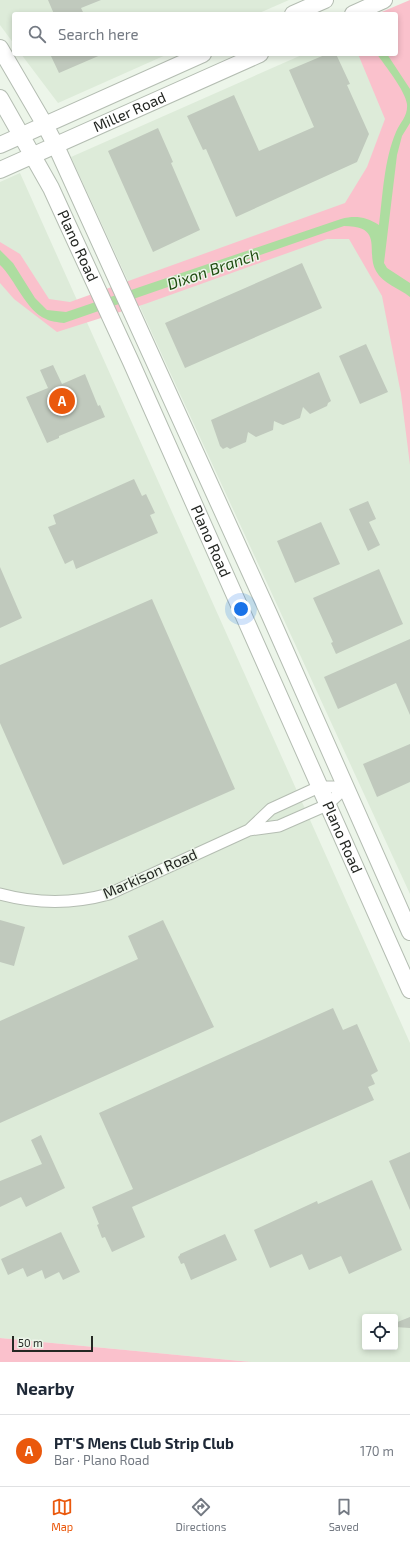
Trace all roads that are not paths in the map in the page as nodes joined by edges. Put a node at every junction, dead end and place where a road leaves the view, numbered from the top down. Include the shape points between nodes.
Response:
1 (325, 0) edge
2 (384, 0) edge
3 (298, 12) edge
4 (357, 12) edge
5 (0, 48) edge
6 (199, 56) edge
7 (251, 56) edge
8 (0, 98) edge
9 (45, 125) junction
10 (21, 135) junction
11 (0, 145) edge
12 (56, 146) junction
13 (33, 156) junction
14 (0, 170) edge
15 (140, 383) junction
16 (165, 384) junction
17 (242, 554) junction
18 (220, 563) junction
19 (319, 787) junction
20 (346, 787) junction
21 (327, 805) junction
22 (249, 830) junction
23 (0, 894) edge
24 (410, 932) edge
25 (410, 990) edge

1 - 3 main road
2 - 4 main road
5 - 9 main road, Plano Road
6 - 9 main road, Miller Road
7 - 12 main road, Miller Road
8 - 10 main road, Plano Road
9 - 10 main road, Miller Road
9 - 12 main road, Plano Road
10 - 11 main road, Miller Road
10 - 13 main road, Plano Road
12 - 13 main road, Miller Road
12 - 16 main road, Plano Road
13 - 14 main road, Miller Road
13 - 15 main road, Plano Road via 51,188
15 - 16 main road
15 - 18 main road, Plano Road
16 - 17 main road, Plano Road
17 - 18 main road
17 - 20 main road, Plano Road
18 - 19 main road, Plano Road
19 - 20 street, Markison Road
19 - 21 main road, Plano Road
19 - 22 street, Markison Road via 271,809
20 - 21 street, Markison Road
20 - 24 main road, Plano Road
21 - 22 street, Markison Road via 279,826
21 - 25 main road, Plano Road
22 - 23 street, Markison Road via 109,894 92,899 50,902

